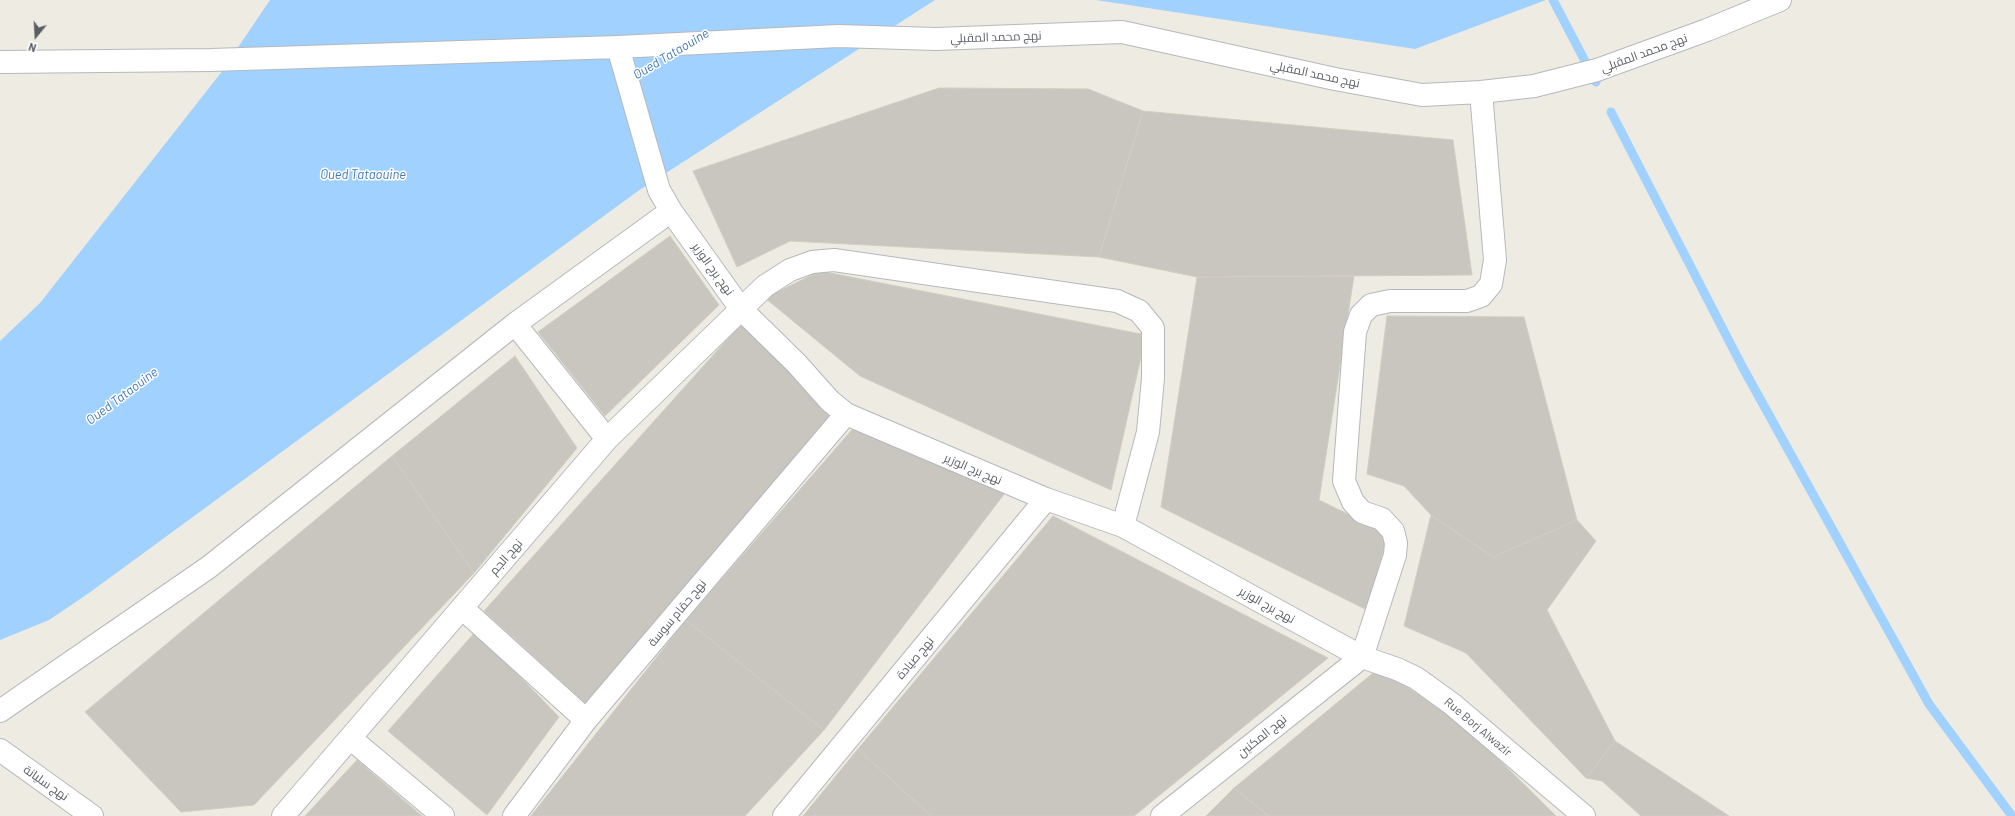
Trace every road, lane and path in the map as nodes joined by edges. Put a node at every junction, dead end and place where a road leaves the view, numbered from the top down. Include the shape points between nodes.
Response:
1 (1780, 0) edge
2 (618, 47) junction
3 (0, 62) edge
4 (1480, 92) junction
5 (671, 211) junction
6 (741, 309) junction
7 (515, 324) junction
8 (846, 414) junction
9 (607, 439) junction
10 (1046, 499) junction
11 (1123, 526) junction
12 (462, 608) junction
13 (1362, 657) junction
14 (0, 711) edge
15 (586, 720) junction
16 (350, 738) junction
17 (0, 750) edge
18 (92, 816) edge
19 (283, 816) edge
20 (443, 816) edge
21 (514, 816) edge
22 (784, 816) edge
23 (1162, 816) edge
24 (1584, 816) edge

1 - 4 street, نهج محمد المقبلي via 1597,70 1534,86
2 - 3 street, نهج محمد المقبلي via 211,60
2 - 4 street, نهج محمد المقبلي via 838,36 936,39 1122,32 1335,79 1422,95
2 - 5 street, نهج برج الوزير via 659,190
4 - 13 street via 1495,260 1491,284 1481,296 1467,301 1390,301 1371,305 1361,315 1355,332 1344,481 1353,502 1362,512 1382,520 1393,531 1396,543 1395,555
5 - 6 street, نهج برج الوزير
5 - 7 street
6 - 8 street, نهج برج الوزير via 797,364 830,401
6 - 9 street, نهج الجم
6 - 11 street, نهج الجم via 765,286 790,270 812,262 834,260 1117,300 1139,311 1153,328 1153,378 1148,432
7 - 9 street
7 - 14 street via 209,567
8 - 10 street, نهج برج الوزير
8 - 15 street, نهج حمّام سوسة
9 - 12 street, نهج الجم
10 - 11 street, نهج برج الوزير
10 - 22 street, نهج صيادة
11 - 13 street, نهج برج الوزير
12 - 15 street
12 - 16 street, نهج الجم
13 - 23 street, نهج المكنين
13 - 24 street, Rue Borj Alwazir via 1397,669 1435,691
15 - 21 street, نهج حمّام سوسة
16 - 19 street, نهج الجم
16 - 20 street
17 - 18 street, نهج سليانة

